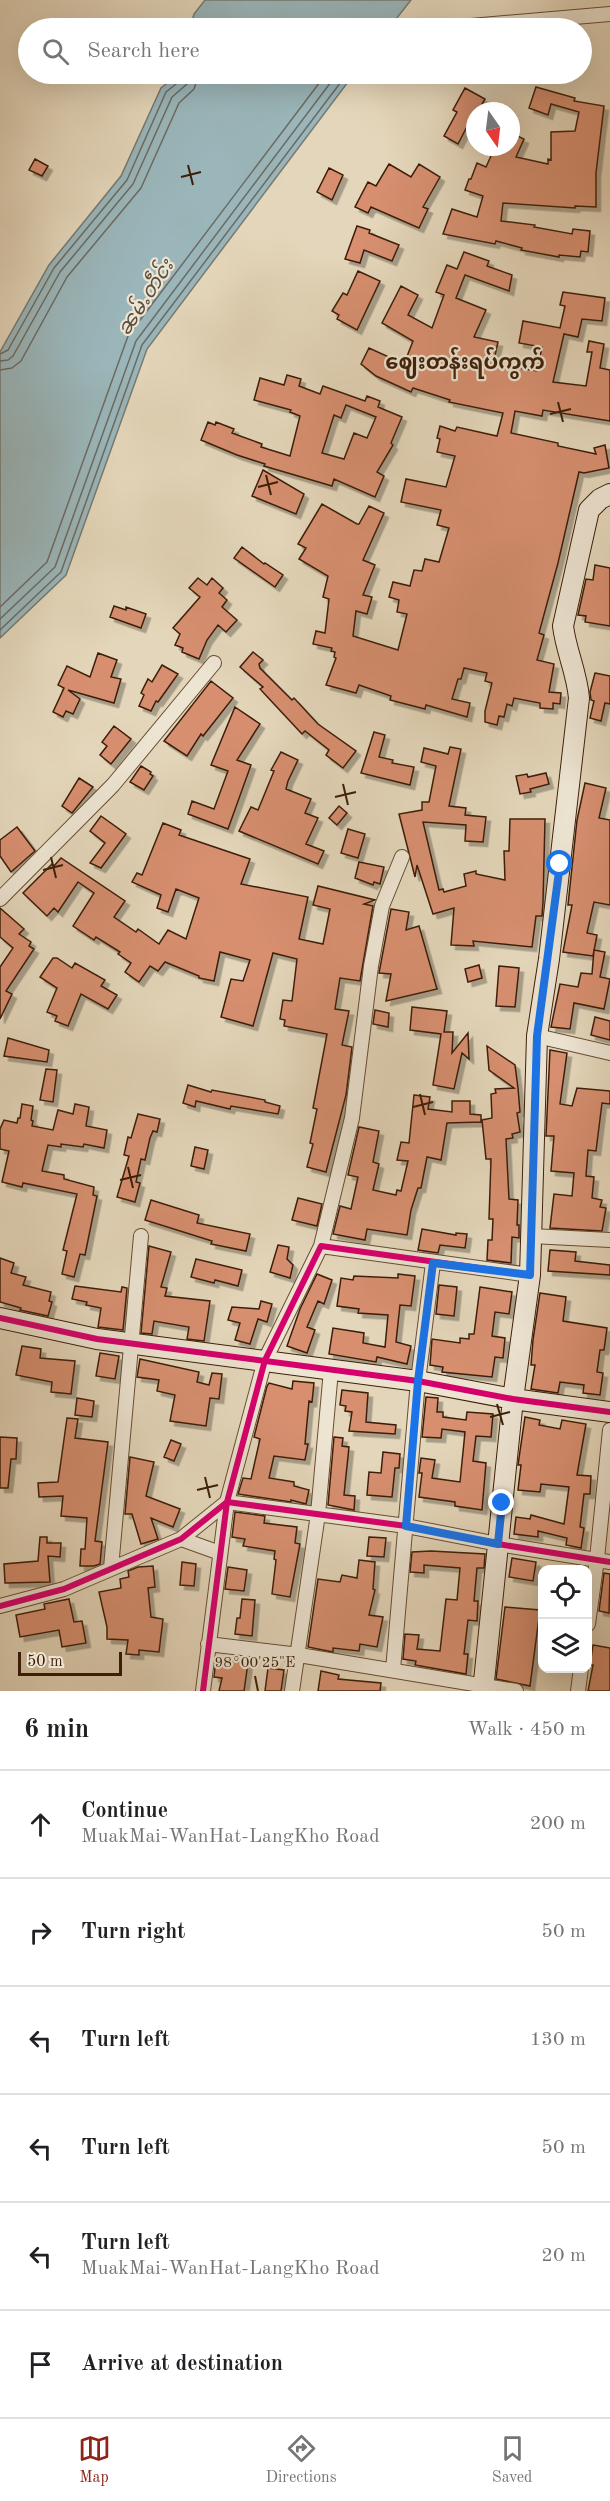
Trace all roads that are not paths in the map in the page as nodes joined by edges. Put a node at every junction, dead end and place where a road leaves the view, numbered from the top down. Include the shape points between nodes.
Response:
1 (610, 14) edge
2 (564, 18) edge
3 (610, 494) edge
4 (214, 663) dead end
5 (402, 857) dead end
6 (0, 899) edge
7 (537, 1036) junction
8 (610, 1053) edge
9 (141, 1236) dead end
10 (531, 1236) junction
11 (610, 1240) edge
12 (321, 1246) junction
13 (433, 1263) junction
14 (530, 1275) junction
15 (0, 1318) edge
16 (131, 1342) junction
17 (265, 1360) junction
18 (331, 1370) junction
19 (418, 1381) junction
20 (513, 1399) junction
21 (610, 1412) edge
22 (610, 1430) edge
23 (227, 1502) junction
24 (318, 1514) junction
25 (406, 1526) junction
26 (182, 1539) junction
27 (498, 1544) junction
28 (220, 1553) junction
29 (603, 1560) edge
30 (111, 1568) junction
31 (0, 1606) edge
32 (589, 1619) edge
33 (208, 1644) junction
34 (298, 1655) junction
35 (393, 1670) junction
36 (580, 1673) edge
37 (483, 1689) edge
38 (203, 1691) edge
39 (292, 1691) edge
40 (516, 1691) edge
41 (578, 1691) edge

1 - 2 street
3 - 7 main road via 589,510 563,626 579,698
4 - 6 street via 113,785
5 - 12 street via 382,906 352,1118
7 - 8 street
7 - 10 main road
9 - 16 street
10 - 11 street
10 - 14 main road
12 - 13 street
12 - 17 street
13 - 14 street
13 - 19 street
14 - 20 main road
15 - 16 main road via 97,1339
16 - 17 main road
16 - 30 street
17 - 18 main road
17 - 23 street
18 - 19 main road
18 - 24 street
19 - 20 main road
19 - 25 street
20 - 21 main road
20 - 27 main road
22 - 29 street
23 - 24 street
23 - 26 street
23 - 28 street
24 - 25 street
24 - 34 street
25 - 27 street
25 - 35 street
26 - 28 street
26 - 30 street
27 - 29 street
27 - 37 main road
28 - 33 street
29 - 32 street
30 - 31 street via 64,1589
33 - 34 street
33 - 38 street
34 - 35 street
34 - 39 street
35 - 37 street
36 - 41 street
37 - 40 street

